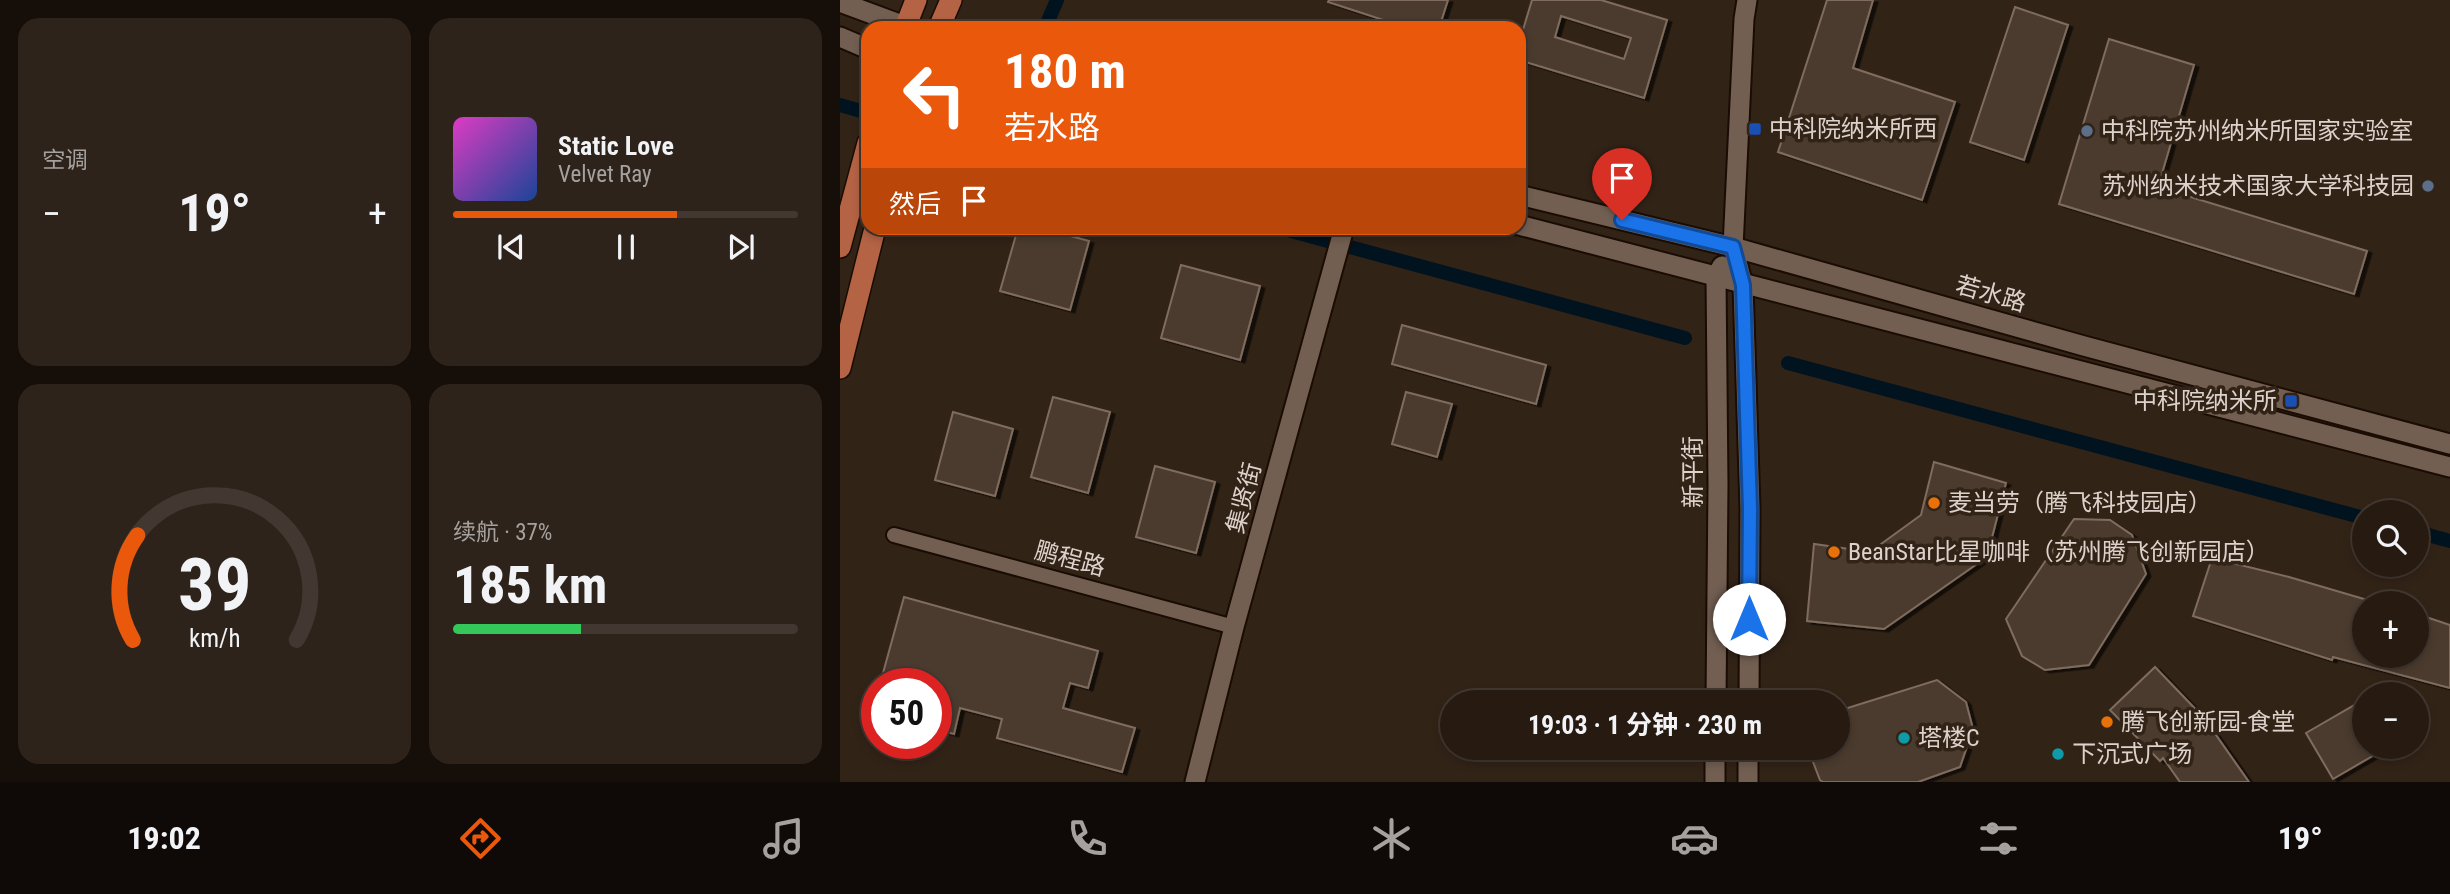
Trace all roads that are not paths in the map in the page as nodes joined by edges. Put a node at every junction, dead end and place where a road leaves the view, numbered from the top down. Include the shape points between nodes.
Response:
1 (916, 0) edge
2 (951, 0) edge
3 (1747, 0) edge
4 (840, 2) edge
5 (889, 21) edge
6 (909, 21) edge
7 (942, 21) edge
8 (840, 37) edge
9 (861, 46) edge
10 (861, 170) edge
11 (1526, 197) edge
12 (1526, 227) edge
13 (873, 235) edge
14 (1342, 235) edge
15 (840, 247) edge
16 (1733, 247) junction
17 (1716, 277) junction
18 (1743, 285) junction
19 (840, 368) edge
20 (2450, 444) edge
21 (2450, 467) edge
22 (894, 535) dead end
23 (1234, 627) junction
24 (1716, 690) edge
25 (1749, 690) edge
26 (1715, 760) edge
27 (1748, 760) edge
28 (1195, 782) edge
29 (1715, 782) edge
30 (1748, 782) edge

1 - 6 main road
2 - 7 main road
3 - 16 main road
4 - 5 main road
8 - 9 main road
10 - 15 main road
11 - 16 main road, 若水路
12 - 17 main road, 若水路
13 - 19 main road
14 - 23 main road, 集贤街
16 - 17 main road
16 - 18 main road
16 - 20 main road, 若水路
17 - 18 main road, 若水路
17 - 24 main road, 新平街
18 - 21 main road, 若水路
18 - 25 main road via 1750,509
22 - 23 street, 鹏程路
23 - 28 main road, 集贤街
26 - 29 main road
27 - 30 main road

